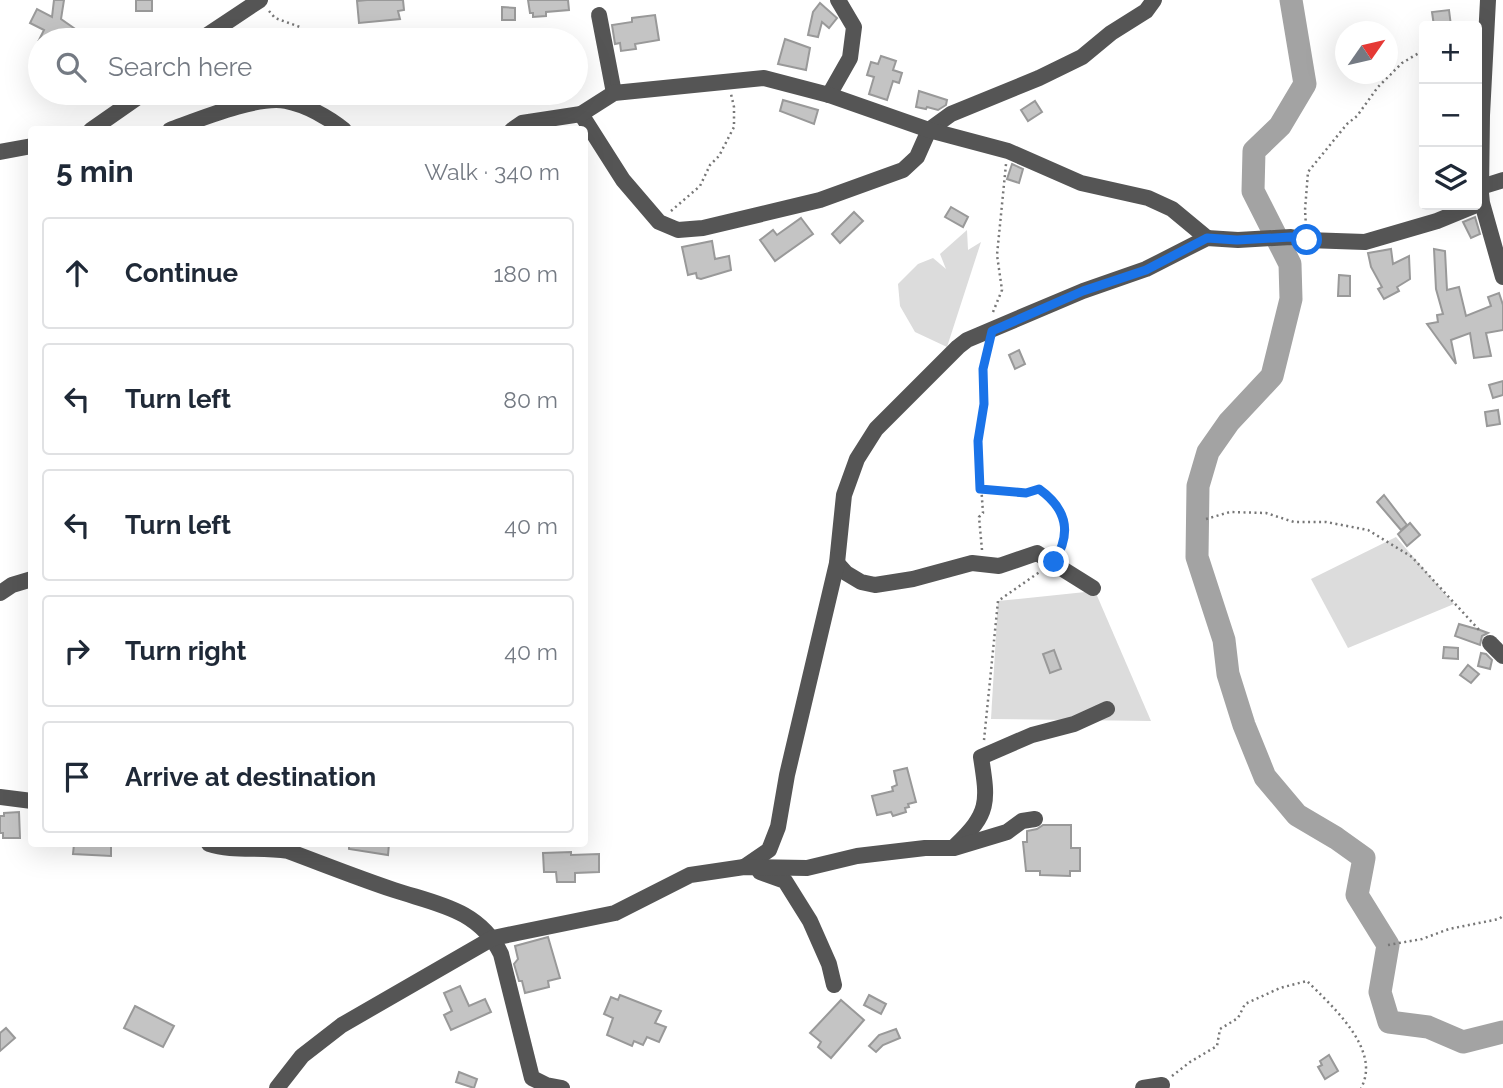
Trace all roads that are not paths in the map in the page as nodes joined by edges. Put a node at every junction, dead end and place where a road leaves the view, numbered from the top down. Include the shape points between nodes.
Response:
1 (260, 0) edge
2 (838, 0) edge
3 (1154, 0) edge
4 (1488, 0) edge
5 (240, 6) edge
6 (599, 15) dead end
7 (214, 28) edge
8 (614, 93) junction
9 (829, 95) junction
10 (127, 105) edge
11 (248, 105) edge
12 (298, 105) edge
13 (581, 114) junction
14 (97, 126) edge
15 (182, 126) edge
16 (338, 126) edge
17 (518, 126) edge
18 (929, 130) junction
19 (28, 147) edge
20 (1481, 147) edge
21 (0, 152) edge
22 (1503, 180) edge
23 (1482, 198) edge
24 (1459, 210) edge
25 (1482, 210) edge
26 (1207, 238) junction
27 (1503, 277) edge
28 (837, 563) junction
29 (28, 580) edge
30 (1093, 588) dead end
31 (0, 593) edge
32 (1490, 642) road end
33 (1503, 656) edge
34 (1107, 709) dead end
35 (0, 797) edge
36 (28, 800) edge
37 (1035, 819) dead end
38 (218, 847) edge
39 (270, 847) edge
40 (270, 847) edge
41 (954, 848) junction
42 (744, 867) junction
43 (493, 938) junction
44 (834, 985) dead end
45 (1162, 1085) road end
46 (277, 1088) edge
47 (562, 1088) edge
48 (1143, 1088) edge

1 - 5 street
2 - 9 street via 854,27 850,58
3 - 18 street via 1146,11 1082,57 951,114
4 - 20 street
5 - 7 street
6 - 8 street
8 - 9 street via 764,78
8 - 13 street
9 - 18 street
10 - 14 street
11 - 15 street
12 - 16 street
13 - 17 street
13 - 18 street via 623,180 659,222 678,230 820,200 903,170 917,157
18 - 26 street via 1008,150 1081,183 1148,198 1172,209
19 - 21 street
22 - 23 street
24 - 26 street via 1365,242
25 - 27 street
26 - 28 street via 1146,270 1083,291 958,347 876,429 857,459 844,495
28 - 30 street via 861,582 875,585 972,564 999,566 1037,554
28 - 42 street via 778,827 769,850
29 - 31 street
32 - 33 street
34 - 41 street via 981,757 986,793 982,815
35 - 36 street
37 - 41 street
38 - 39 street
40 - 43 street via 446,905
41 - 42 street via 857,856 807,868
42 - 43 street via 690,876 615,913
42 - 44 street via 785,881 810,921
43 - 46 street via 342,1025 302,1056
43 - 47 street via 532,1078
45 - 48 street

